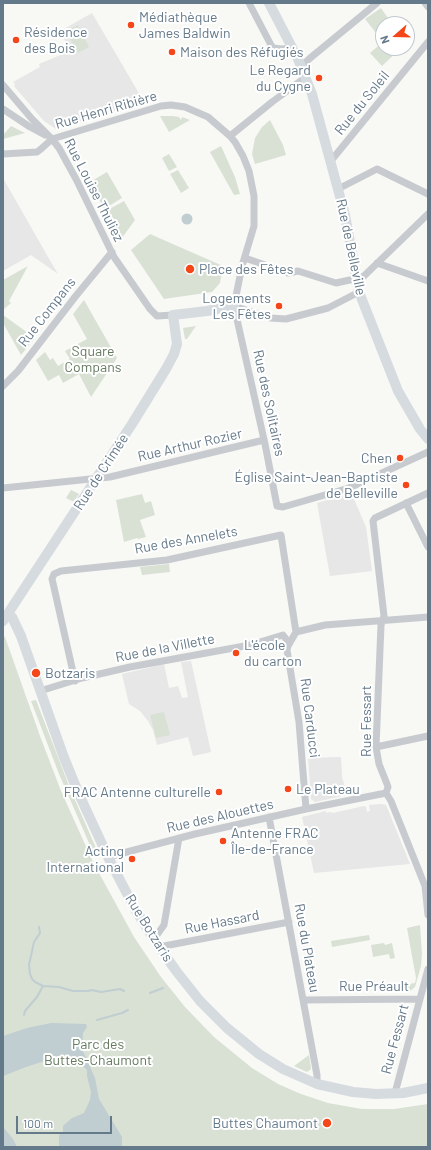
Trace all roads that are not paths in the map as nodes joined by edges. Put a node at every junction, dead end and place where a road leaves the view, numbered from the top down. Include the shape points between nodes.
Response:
1 (249, 3) edge
2 (269, 3) edge
3 (377, 3) edge
4 (425, 3) edge
5 (428, 7) edge
6 (428, 42) edge
7 (292, 48) junction
8 (301, 67) junction
9 (306, 77) junction
10 (4, 87) edge
11 (3, 109) edge
12 (230, 136) junction
13 (52, 139) junction
14 (3, 154) edge
15 (330, 162) junction
16 (338, 189) junction
17 (428, 194) edge
18 (428, 214) edge
19 (112, 252) junction
20 (245, 258) junction
21 (377, 263) junction
22 (356, 278) junction
23 (428, 281) edge
24 (359, 292) junction
25 (234, 306) junction
26 (173, 315) junction
27 (3, 386) edge
28 (428, 439) edge
29 (264, 440) junction
30 (428, 452) edge
31 (3, 488) edge
32 (428, 493) edge
33 (406, 503) junction
34 (428, 547) edge
35 (4, 615) edge
36 (428, 617) edge
37 (383, 621) junction
38 (296, 632) junction
39 (288, 646) junction
40 (74, 681) junction
41 (40, 691) junction
42 (428, 736) edge
43 (376, 747) junction
44 (386, 793) junction
45 (306, 809) junction
46 (269, 817) junction
47 (179, 838) junction
48 (108, 857) junction
49 (427, 886) edge
50 (428, 915) edge
51 (289, 922) junction
52 (157, 943) junction
53 (428, 969) edge
54 (420, 999) junction
55 (303, 1000) junction
56 (317, 1084) junction
57 (428, 1088) edge
58 (395, 1093) junction

1 - 7 street via 271,45 274,48
2 - 7 street, Rue de Belleville
3 - 8 street
4 - 5 street
6 - 15 street, Rue du Soleil
7 - 8 street, Rue de Belleville
8 - 9 street, Rue de Belleville
9 - 12 street
9 - 15 street, Rue de Belleville
10 - 13 street, Rue Louise Thuliez
11 - 13 street
12 - 13 street, Rue Henri Ribière via 208,117 172,105 149,108
12 - 20 street, Rue Henri Ribière via 244,160 254,196 254,226
13 - 14 street via 36,152
13 - 19 street, Rue Louise Thuliez via 63,154
15 - 16 street, Rue de Belleville
16 - 17 street via 377,169
16 - 22 street, Rue de Belleville
18 - 21 street
19 - 26 street via 154,314
19 - 27 street, Rue Compans via 18,371
20 - 22 street via 288,274 298,271 336,283
20 - 25 street, Rue Henri Ribière
21 - 22 street via 364,276
21 - 23 street
22 - 24 street, Rue de Belleville
24 - 25 street via 328,308 286,319 270,318
24 - 28 street, Rue de Belleville via 398,391
25 - 26 street
25 - 29 street, Rue des Solitaires
26 - 35 street, Rue de Crimée via 177,344 166,369 50,551
29 - 30 street, Rue des Solitaires via 277,506 283,507 350,488
29 - 31 street, Rue Arthur Rozier via 104,478
32 - 33 street
33 - 34 street
33 - 37 street, Rue Fessart via 373,519
35 - 41 street, Rue Botzaris via 12,617 21,636
36 - 37 street
37 - 38 street via 325,626
37 - 43 street, Rue Fessart
38 - 39 street
38 - 40 street, Rue des Annelets via 281,535 167,560 61,571 54,574 52,579
39 - 40 street, Rue de la Villette via 283,636
39 - 45 street, Rue Carducci via 299,722
40 - 41 street, Rue de la Villette
41 - 48 street, Rue Botzaris via 78,792
42 - 43 street
43 - 44 street, Rue Fessart via 379,764 388,787
44 - 45 street, Rue des Alouettes
44 - 49 street, Rue Fessart
45 - 46 street, Rue des Alouettes
46 - 47 street, Rue des Alouettes
46 - 51 street, Rue du Plateau
47 - 48 street, Rue des Alouettes
47 - 52 street via 164,924
48 - 52 street, Rue Botzaris
49 - 50 street, Rue Fessart
51 - 52 street, Rue Hassard
51 - 55 street, Rue du Plateau
52 - 56 street, Rue Botzaris via 200,1000 231,1032 270,1062
53 - 54 street, Rue Fessart
54 - 55 street, Rue Préault
54 - 58 street, Rue Fessart
55 - 56 street, Rue du Plateau
56 - 58 street, Rue Botzaris via 353,1092
57 - 58 street, Rue Botzaris

